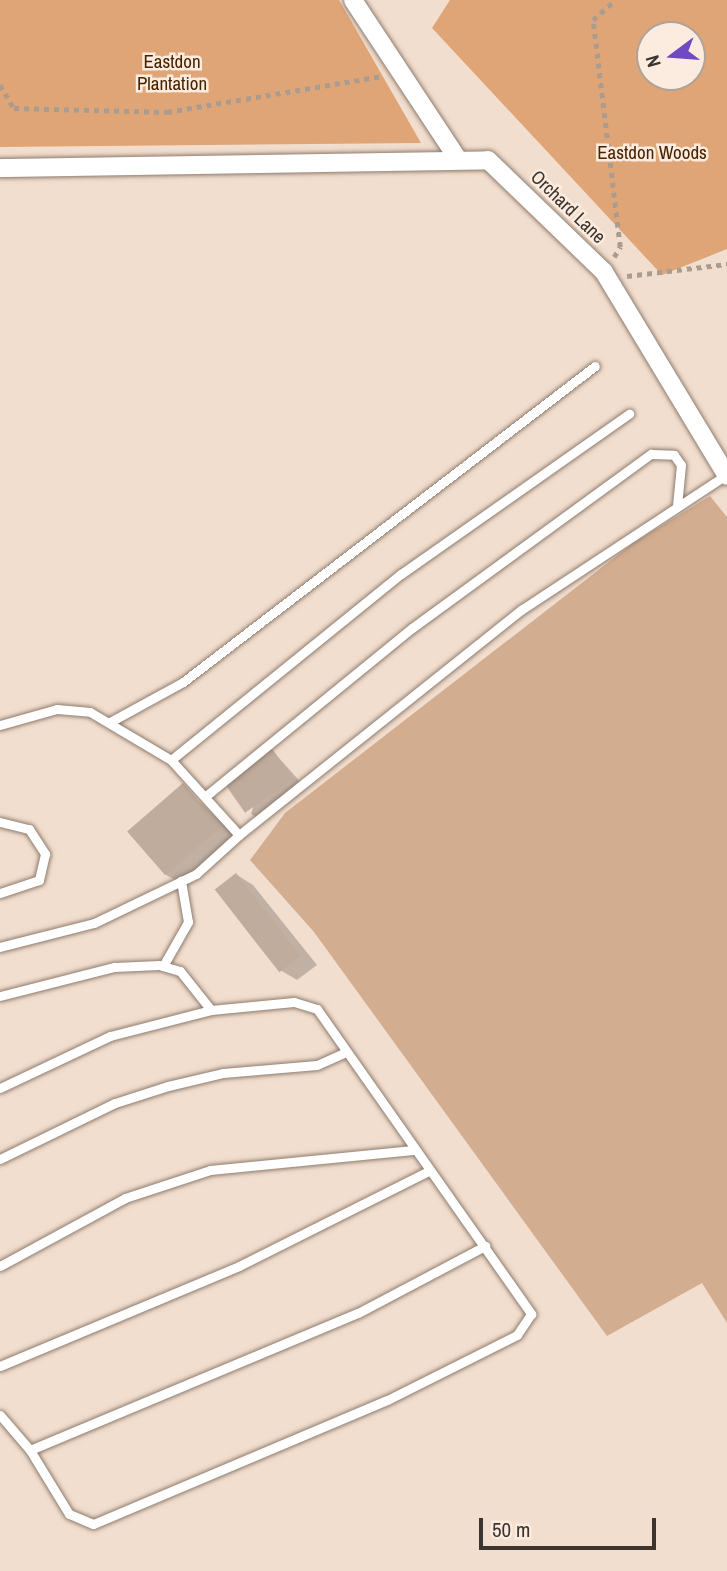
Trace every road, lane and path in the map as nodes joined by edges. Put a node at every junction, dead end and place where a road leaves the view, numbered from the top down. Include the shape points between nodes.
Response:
1 (353, 0) edge
2 (615, 0) edge
3 (366, 83) dead end
4 (0, 85) edge
5 (456, 156) junction
6 (0, 168) edge
7 (727, 264) edge
8 (606, 275) junction
9 (596, 366) dead end
10 (629, 414) dead end
11 (727, 475) edge
12 (677, 506) junction
13 (110, 722) junction
14 (0, 725) edge
15 (171, 760) junction
16 (207, 795) junction
17 (0, 822) edge
18 (239, 835) junction
19 (181, 881) junction
20 (0, 893) edge
21 (0, 947) edge
22 (163, 966) junction
23 (0, 996) edge
24 (211, 1010) junction
25 (346, 1052) junction
26 (0, 1088) edge
27 (413, 1150) junction
28 (0, 1159) edge
29 (429, 1171) junction
30 (485, 1246) junction
31 (0, 1266) edge
32 (0, 1366) edge
33 (1, 1421) edge
34 (30, 1450) junction

1 - 5 street
2 - 8 path via 593,20 620,247
3 - 4 path via 167,112 14,108
5 - 6 street, Orchard Lane via 387,166
5 - 8 street, Orchard Lane via 488,160
7 - 8 path
8 - 11 street, Orchard Lane
9 - 13 lane via 183,682
10 - 15 lane via 401,574
11 - 12 lane
12 - 16 lane via 681,466 674,455 652,454 412,628
12 - 18 lane via 521,610
13 - 14 lane via 90,712 57,709
13 - 15 lane
15 - 16 lane
16 - 18 lane
17 - 20 lane via 29,829 46,854 39,880
18 - 19 lane
19 - 21 lane via 94,923
19 - 22 lane via 188,922
22 - 23 lane via 114,967
22 - 24 lane via 197,986
24 - 25 lane via 305,1002 317,1009
24 - 26 lane via 110,1036
25 - 27 lane
25 - 28 lane via 317,1065 223,1073 168,1086 115,1103
27 - 29 lane
27 - 31 lane via 210,1170 166,1182 69,1224
29 - 30 lane
29 - 32 lane via 239,1266
30 - 34 lane via 358,1313
30 - 34 lane via 523,1298 531,1314 528,1325 387,1400 93,1524 69,1514
33 - 34 lane

